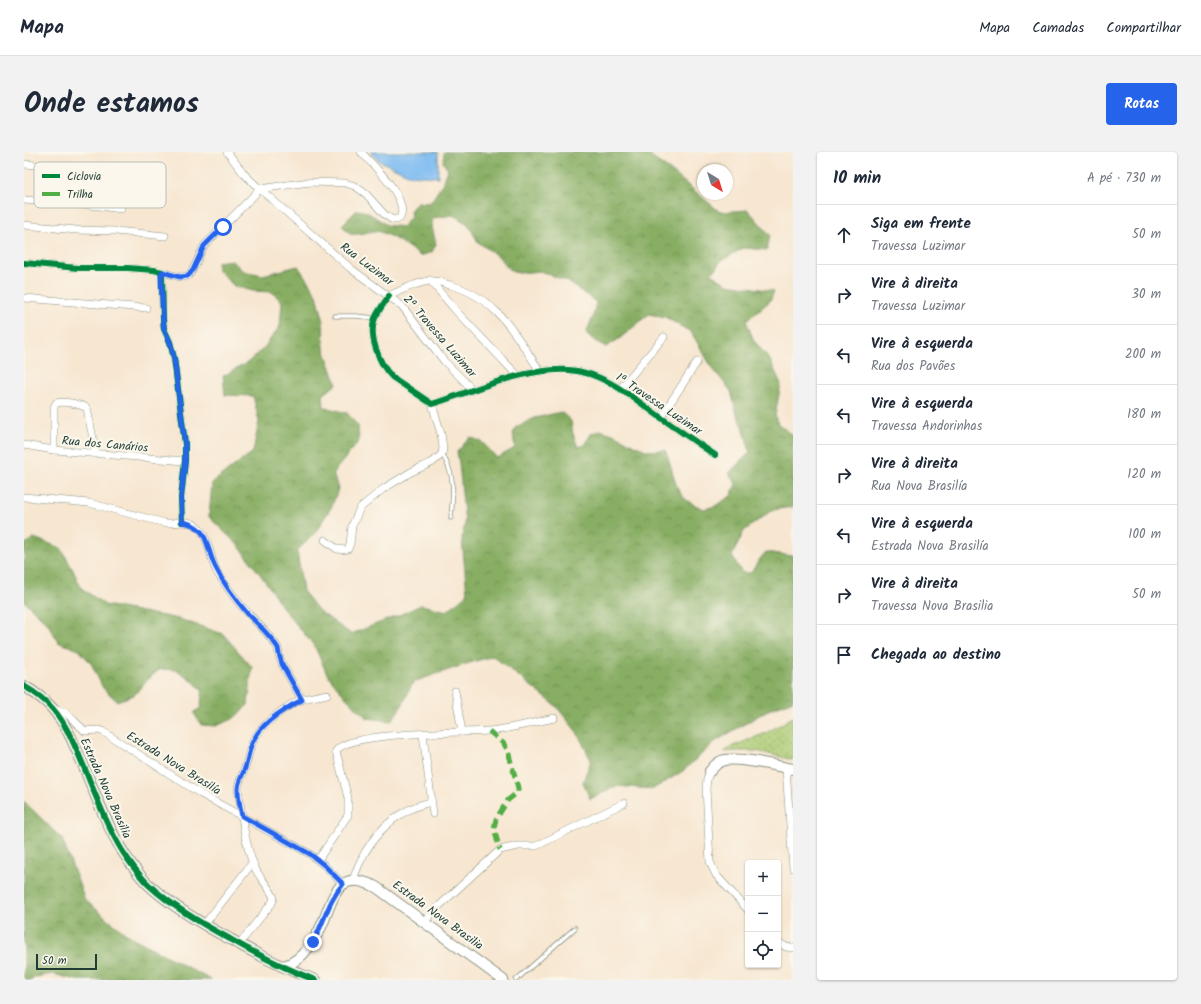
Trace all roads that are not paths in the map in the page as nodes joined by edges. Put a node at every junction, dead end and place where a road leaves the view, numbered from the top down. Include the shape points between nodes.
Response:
1 (227, 152) edge
2 (361, 152) edge
3 (24, 164) edge
4 (34, 165) edge
5 (260, 189) junction
6 (24, 200) edge
7 (34, 201) edge
8 (114, 208) edge
9 (121, 209) dead end
10 (24, 225) edge
11 (165, 236) dead end
12 (24, 263) edge
13 (161, 271) junction
14 (430, 280) junction
15 (389, 296) junction
16 (24, 298) edge
17 (146, 308) dead end
18 (335, 316) dead end
19 (375, 318) junction
20 (664, 337) dead end
21 (697, 362) dead end
22 (540, 371) junction
23 (518, 376) junction
24 (620, 389) junction
25 (473, 390) junction
26 (432, 404) junction
27 (661, 417) junction
28 (24, 445) edge
29 (54, 450) junction
30 (96, 454) junction
31 (442, 454) junction
32 (715, 455) dead end
33 (185, 461) junction
34 (24, 497) edge
35 (451, 518) dead end
36 (182, 522) junction
37 (325, 540) dead end
38 (24, 686) edge
39 (455, 691) dead end
40 (327, 694) dead end
41 (302, 700) junction
42 (52, 708) junction
43 (554, 718) dead end
44 (462, 732) junction
45 (423, 734) junction
46 (790, 769) edge
47 (710, 771) joint
48 (431, 802) junction
49 (624, 804) dead end
50 (433, 814) dead end
51 (242, 816) junction
52 (318, 860) junction
53 (253, 862) junction
54 (793, 868) edge
55 (353, 880) junction
56 (343, 884) junction
57 (745, 907) edge
58 (424, 922) junction
59 (204, 925) junction
60 (576, 928) dead end
61 (239, 944) junction
62 (781, 944) edge
63 (793, 948) edge
64 (282, 966) junction
65 (300, 977) edge
66 (315, 980) edge
67 (503, 980) edge
68 (516, 980) edge

1 - 5 street, Rua Luzimar
2 - 5 street via 388,182 400,201 400,218 391,219 366,194 345,183 310,182
3 - 4 street
5 - 13 street via 204,246 191,274 184,277
5 - 15 street, Rua Luzimar via 350,268
6 - 7 street
8 - 9 street
10 - 11 street
12 - 13 street
13 - 33 street via 164,329 174,358
14 - 15 street, Rua Luzimar
14 - 22 street via 466,289 482,299 518,337
14 - 23 street
15 - 19 street
15 - 25 street, 2ª Travessa Luzimar via 402,306 444,361
16 - 17 street
18 - 19 lane
19 - 26 street via 373,337 377,354 387,372
20 - 24 street
21 - 27 street
22 - 23 street, 1ª Travessa Luzimar
22 - 24 street, 1ª Travessa Luzimar via 584,372
23 - 25 street, 1ª Travessa Luzimar
24 - 27 street, 1ª Travessa Luzimar
25 - 26 street, 1ª Travessa Luzimar
26 - 31 street via 444,448
27 - 32 street, 1ª Travessa Luzimar
28 - 29 street, Rua dos Canários
29 - 30 street, Rua dos Canários
29 - 30 street via 54,407 60,402 87,408
30 - 33 street, Rua dos Canários
31 - 35 lane via 452,475 454,491
31 - 37 street via 433,462 383,489 360,508 352,526 348,549 337,549
33 - 36 street via 181,491
34 - 36 street via 89,503 166,523
36 - 41 street via 195,525 202,533 214,565 227,588 278,648 282,664
38 - 42 street, Estrada Nova Brasilia
39 - 44 street
40 - 41 street
41 - 51 street via 269,721 257,734 238,783
42 - 51 street, Estrada Nova Brasilía via 66,713 85,731 102,731 201,794
42 - 59 street, Estrada Nova Brasilia via 70,734 108,823 131,864 157,892
43 - 44 street via 490,731
44 - 45 street
45 - 48 street
45 - 52 street via 390,735 360,740 338,748 337,754 348,798 348,815
46 - 47 street via 725,760
46 - 54 street
47 - 57 street via 706,788 710,862 716,875
48 - 50 street
48 - 55 street via 420,804 393,818 364,853
49 - 58 street via 536,846 500,850
51 - 52 street, Estrada Nova Brasilía
51 - 53 street
52 - 56 street, Estrada Nova Brasilía
53 - 59 street
53 - 61 street via 274,900
55 - 56 street
55 - 58 street, Estrada Nova Brasilia via 376,887
56 - 64 street via 332,897 313,942 295,961
58 - 67 street, Estrada Nova Brasilia
59 - 61 street, Estrada Nova Brasilia
60 - 68 lane
61 - 64 street, Estrada Nova Brasilia
62 - 63 street
64 - 65 street, Estrada Nova Brasilia
65 - 66 street, Estrada Nova Brasilia

